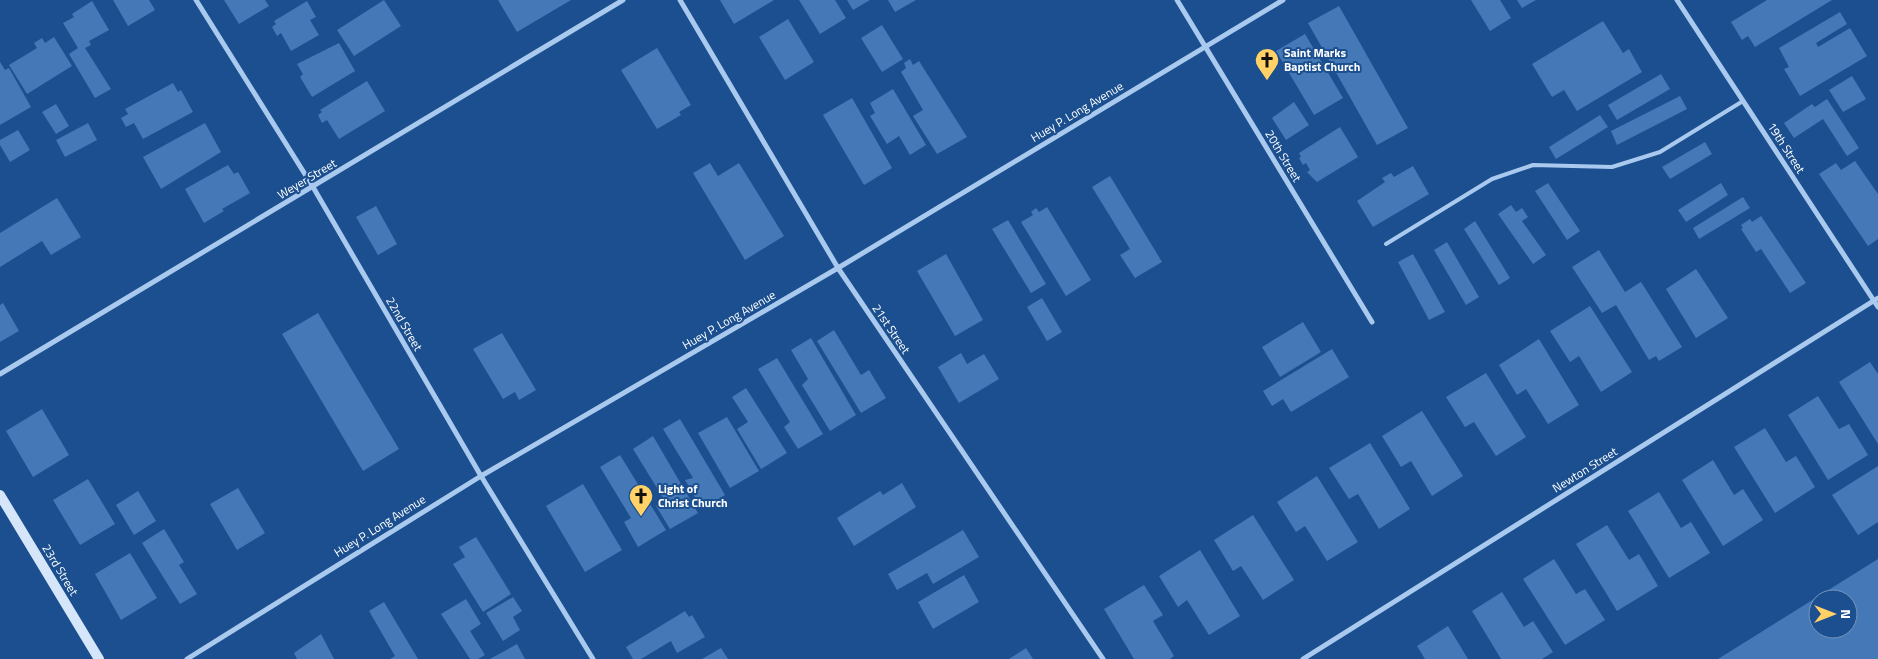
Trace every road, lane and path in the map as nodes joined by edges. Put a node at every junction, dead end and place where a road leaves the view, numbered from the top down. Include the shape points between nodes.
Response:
1 (196, 0) edge
2 (623, 0) edge
3 (680, 0) edge
4 (1177, 0) edge
5 (1283, 0) edge
6 (1678, 0) edge
7 (1206, 46) junction
8 (1744, 101) junction
9 (314, 187) junction
10 (1386, 244) dead end
11 (838, 268) junction
12 (1876, 299) edge
13 (1878, 307) edge
14 (1372, 322) dead end
15 (0, 374) edge
16 (480, 476) junction
17 (0, 495) edge
18 (99, 659) edge
19 (187, 659) edge
20 (593, 659) edge
21 (1103, 659) edge
22 (1303, 659) edge

1 - 9 street, 22nd Street
2 - 9 street, Weyer Street
3 - 11 street, 21st Street
4 - 7 street, 20th Street
5 - 7 street, Huey P. Long Avenue
6 - 8 street, 19th Street
7 - 11 street, Huey P. Long Avenue
7 - 14 street, 20th Street
8 - 10 lane via 1660,152 1612,167 1533,165 1492,179
8 - 12 street, 19th Street
9 - 15 street, Weyer Street
9 - 16 street, 22nd Street
11 - 16 street, Huey P. Long Avenue
11 - 21 street, 21st Street
12 - 13 street, 19th Street
12 - 22 street, Newton Street
16 - 19 street, Huey P. Long Avenue
16 - 20 street, 22nd Street
17 - 18 street, 23rd Street

